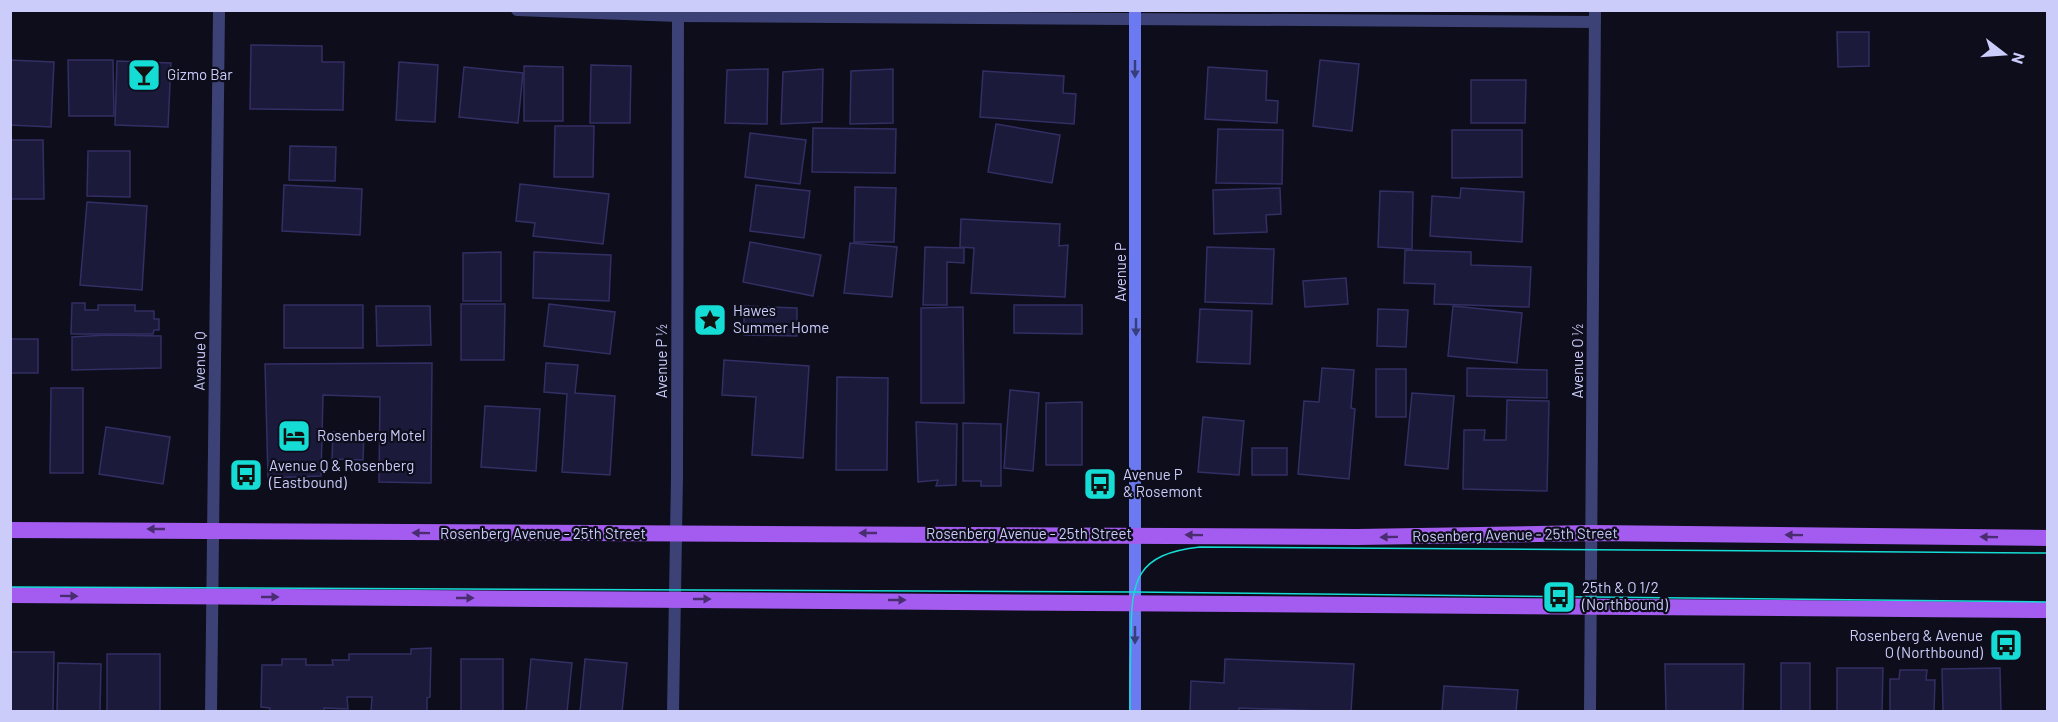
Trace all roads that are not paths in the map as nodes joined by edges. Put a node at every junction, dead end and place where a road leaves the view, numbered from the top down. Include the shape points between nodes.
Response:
1 (219, 10) edge
2 (517, 10) edge
3 (678, 13) edge
4 (1135, 15) edge
5 (1595, 16) edge
6 (214, 529) junction
7 (10, 530) edge
8 (1593, 533) junction
9 (1136, 534) junction
10 (677, 535) junction
11 (2048, 538) edge
12 (10, 595) edge
13 (212, 597) junction
14 (675, 599) junction
15 (1135, 602) junction
16 (1592, 609) junction
17 (2048, 610) edge
18 (211, 711) edge
19 (673, 711) edge
20 (1135, 711) edge
21 (1590, 711) edge

1 - 6 street, Avenue Q
2 - 3 street
3 - 4 street
3 - 10 street, Avenue P ½
4 - 5 street
4 -> 9 main road, Avenue P
5 - 8 street, Avenue O ½
6 -> 7 main road, Rosenberg Avenue - 25th Street
10 -> 6 main road, Rosenberg Avenue - 25th Street
6 - 13 street, Avenue Q
8 -> 9 main road, Rosenberg Avenue - 25th Street via 1357,537
11 -> 8 main road, Rosenberg Avenue - 25th Street
8 - 16 street, Avenue O ½
9 -> 10 main road, Rosenberg Avenue - 25th Street
9 - 15 main road, Avenue P
10 - 14 street, Avenue P ½
12 -> 13 main road
13 -> 14 main road
13 - 18 street, Avenue Q
14 -> 15 main road
14 - 19 street, Avenue P ½
15 - 16 main road
15 -> 20 main road, Avenue P
16 - 17 main road
16 - 21 street, Avenue O ½

